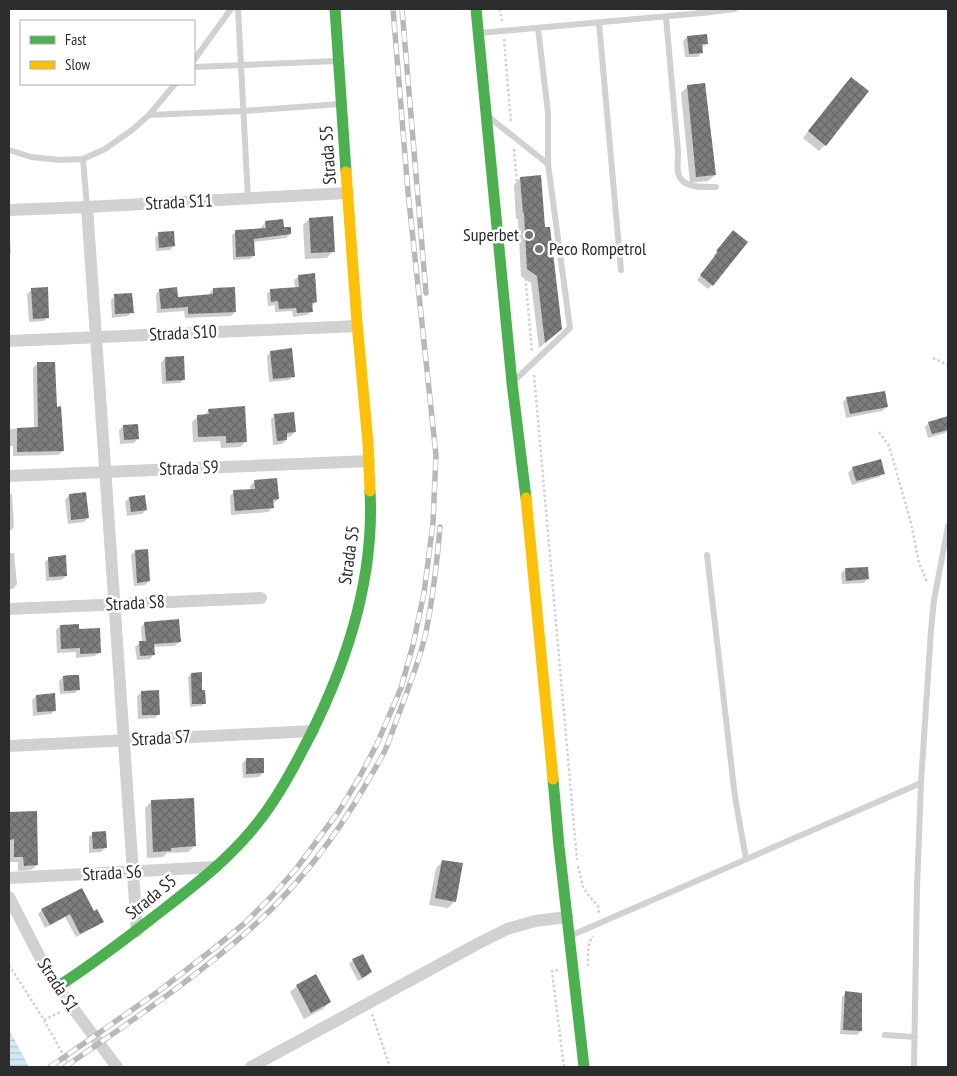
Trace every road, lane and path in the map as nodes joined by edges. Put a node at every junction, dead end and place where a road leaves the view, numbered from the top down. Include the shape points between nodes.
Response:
1 (232, 9) edge
2 (238, 9) edge
3 (335, 9) edge
4 (476, 9) edge
5 (735, 9) edge
6 (666, 16) junction
7 (599, 22) junction
8 (538, 28) junction
9 (479, 34) junction
10 (195, 59) edge
11 (339, 61) junction
12 (241, 66) junction
13 (195, 67) edge
14 (174, 85) edge
15 (342, 104) junction
16 (243, 111) junction
17 (149, 115) junction
18 (487, 116) junction
19 (9, 150) edge
20 (83, 159) junction
21 (548, 164) junction
22 (716, 187) dead end
23 (348, 193) junction
24 (248, 199) junction
25 (87, 207) junction
26 (9, 210) edge
27 (620, 270) dead end
28 (357, 326) junction
29 (96, 337) junction
30 (9, 341) edge
31 (933, 358) dead end
32 (948, 364) edge
33 (512, 382) junction
34 (880, 432) dead end
35 (369, 461) junction
36 (105, 472) junction
37 (9, 476) edge
38 (948, 526) edge
39 (707, 555) dead end
40 (261, 598) dead end
41 (934, 600) junction
42 (114, 604) junction
43 (9, 609) edge
44 (313, 731) junction
45 (124, 740) junction
46 (9, 746) edge
47 (921, 783) junction
48 (746, 859) junction
49 (216, 867) junction
50 (133, 872) junction
51 (9, 878) edge
52 (9, 897) edge
53 (567, 916) junction
54 (137, 931) junction
55 (569, 937) junction
56 (9, 965) edge
57 (57, 988) junction
58 (369, 1004) junction
59 (71, 1007) junction
60 (44, 1020) junction
61 (885, 1035) dead end
62 (915, 1037) junction
63 (70, 1067) edge
64 (117, 1067) edge
65 (250, 1067) edge
66 (390, 1067) edge
67 (584, 1067) edge
68 (914, 1067) edge

1 - 10 lane
2 - 12 lane
3 - 11 street, Strada S5
4 - 9 street
5 - 6 lane
6 - 7 lane
6 - 22 lane via 678,174 686,184 698,188
7 - 8 lane
7 - 27 lane
8 - 9 lane
8 - 21 lane via 548,113
9 - 18 street
11 - 12 lane
11 - 15 street, Strada S5
12 - 13 lane
12 - 16 lane
14 - 17 lane
15 - 16 lane
15 - 23 street, Strada S5
16 - 17 lane
16 - 24 lane
17 - 20 lane via 112,145
18 - 21 lane
18 - 33 street
19 - 20 lane via 31,158
20 - 25 lane
21 - 33 lane via 570,328
23 - 24 street, Strada S11
23 - 28 street, Strada S5
24 - 25 street, Strada S11
25 - 26 street, Strada S11
25 - 29 street
28 - 29 street, Strada S10
28 - 35 street, Strada S5
29 - 30 street, Strada S10
29 - 36 street
31 - 32 path
33 - 53 street
34 - 41 path via 889,446 919,563
35 - 36 street, Strada S9
35 - 44 street, Strada S5 via 371,520 368,562 355,621
36 - 37 street, Strada S9
36 - 42 street
38 - 41 lane
39 - 48 lane via 735,797
40 - 42 street, Strada S8
41 - 47 lane
42 - 43 street, Strada S8
42 - 45 street
44 - 45 street, Strada S7
44 - 49 street, Strada S5 via 261,819
45 - 46 street, Strada S7
45 - 50 street
47 - 48 lane
47 - 62 lane
48 - 55 lane
49 - 50 street, Strada S6
49 - 54 street, Strada S5
50 - 51 street, Strada S6
50 - 54 street
52 - 57 street, Strada S1
53 - 55 street
53 - 58 street via 507,929
54 - 57 street, Strada S5
55 - 67 street
56 - 60 path
57 - 59 street, Strada S1
58 - 65 street
58 - 66 path
59 - 60 path
59 - 64 street, Strada S1
60 - 63 path
61 - 62 lane
62 - 68 lane

